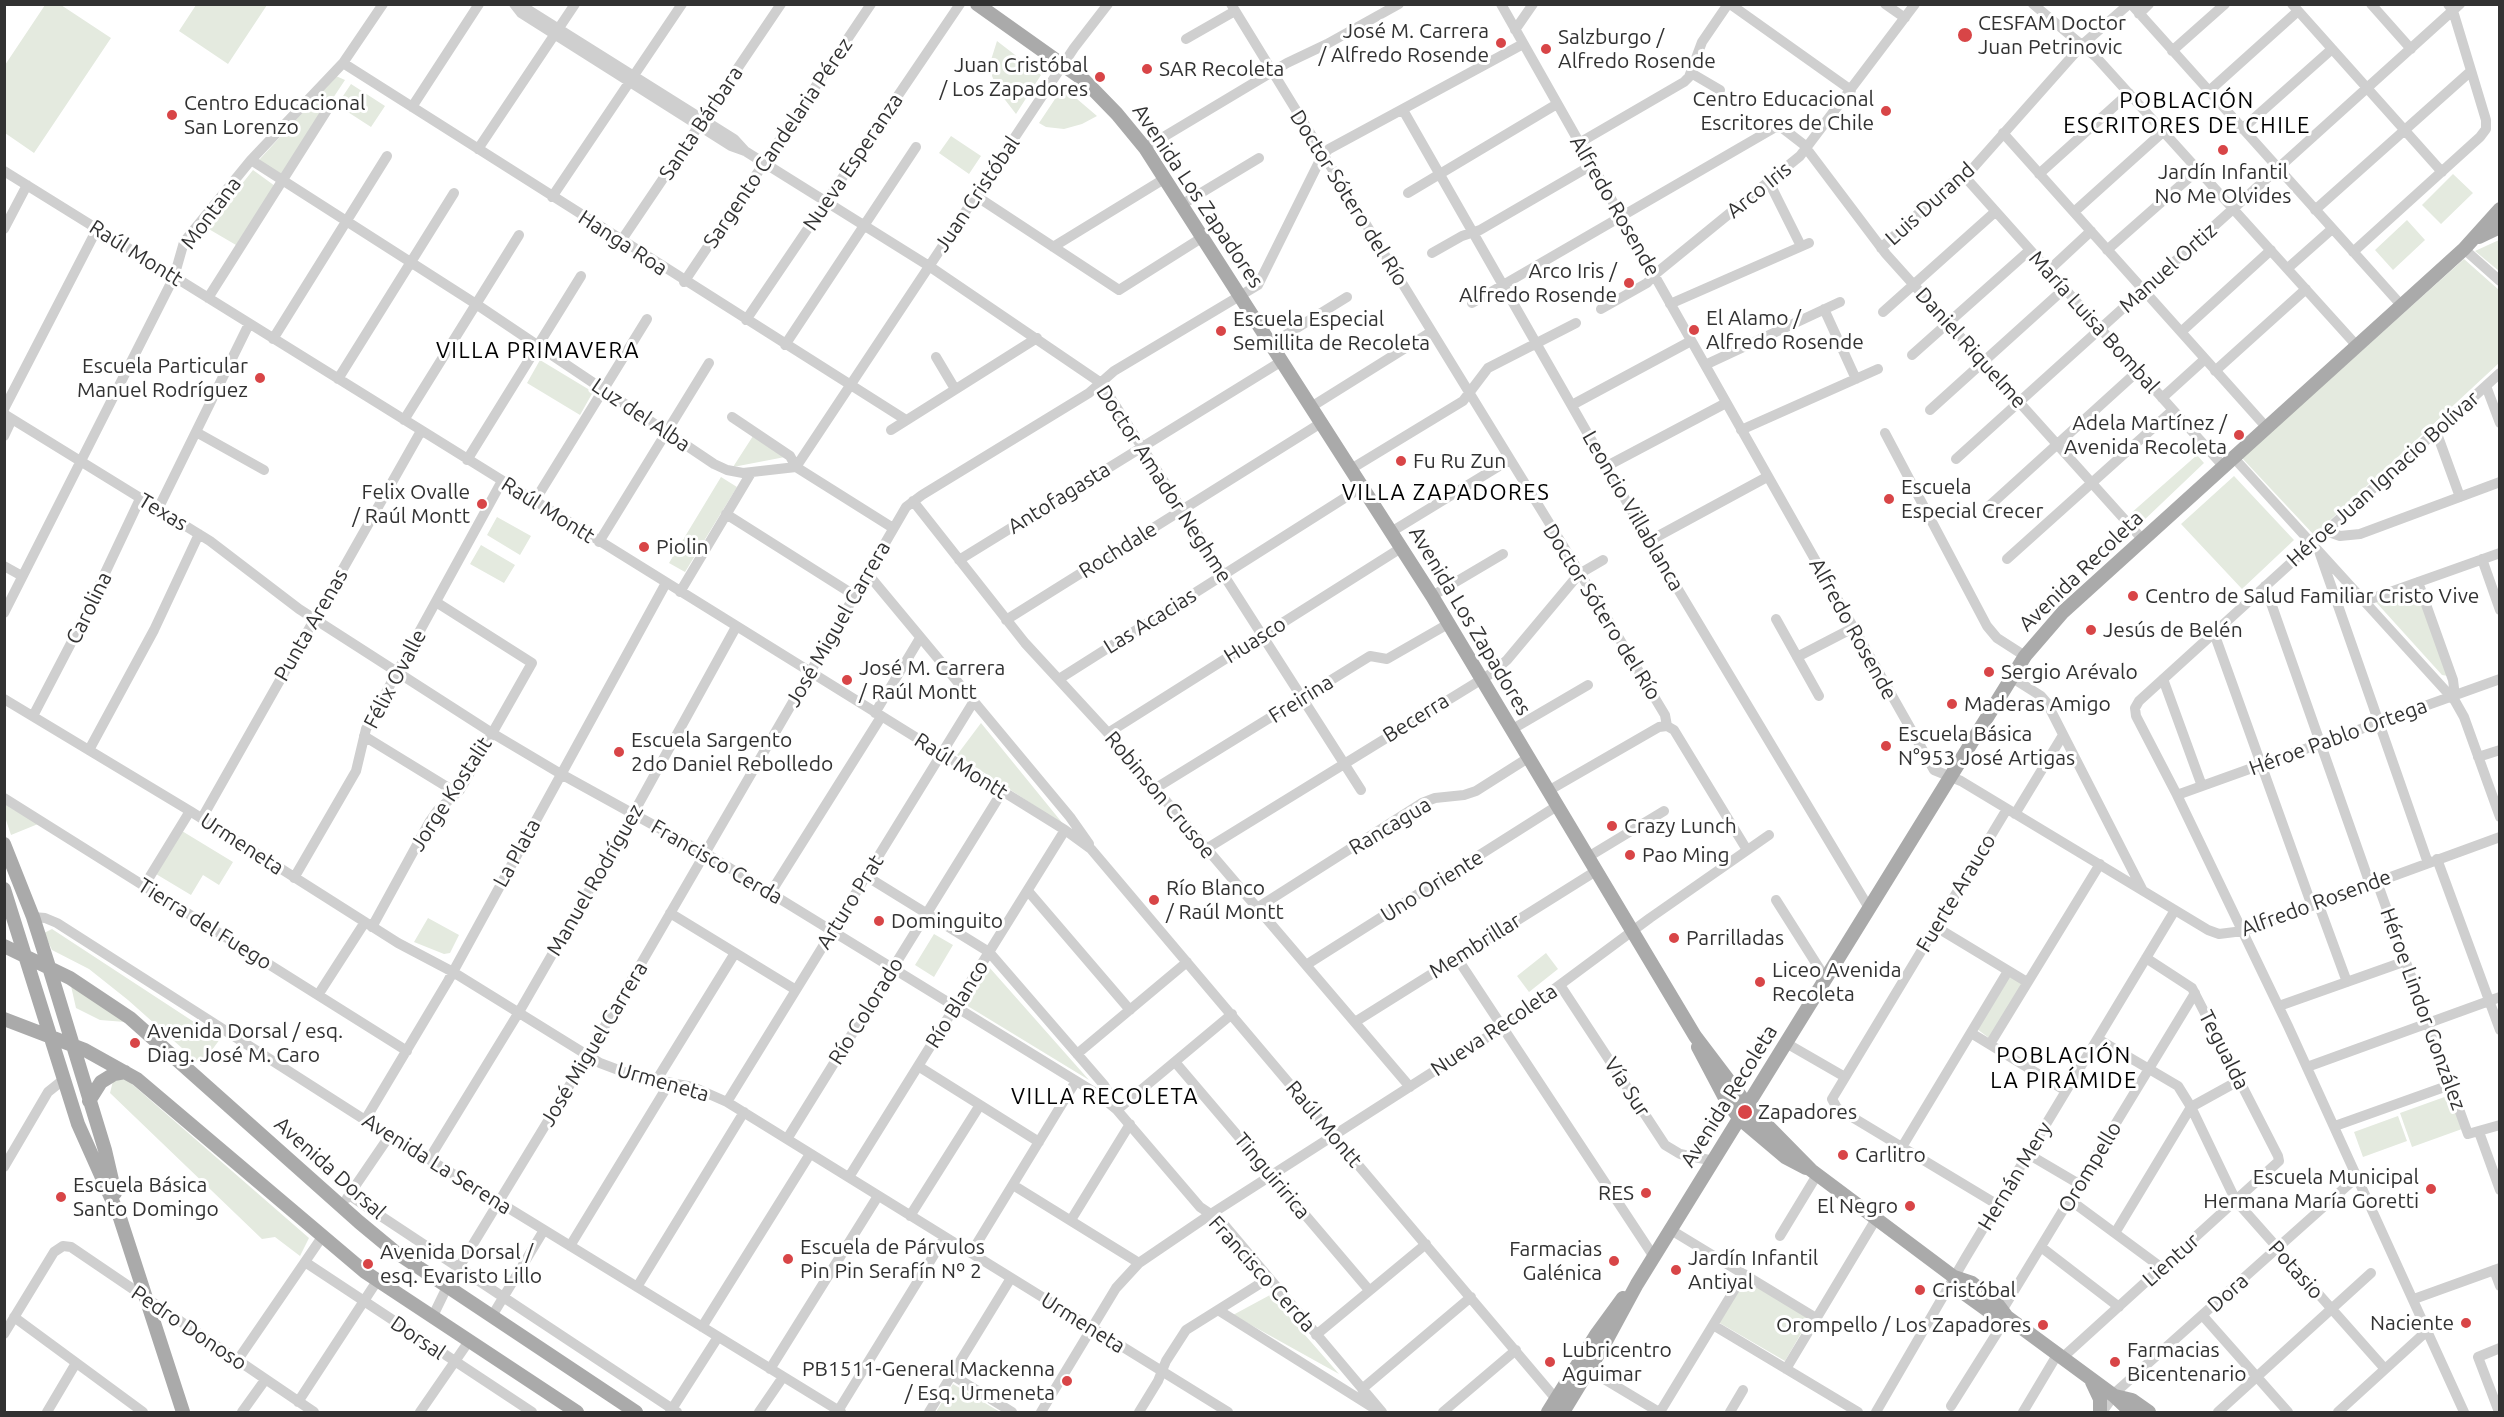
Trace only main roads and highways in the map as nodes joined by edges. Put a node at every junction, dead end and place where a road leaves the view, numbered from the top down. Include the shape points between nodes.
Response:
1 (977, 4) edge
2 (2499, 209) edge
3 (2499, 227) edge
4 (2475, 239) junction
5 (4, 844) edge
6 (6, 900) edge
7 (4, 946) edge
8 (24, 954) junction
9 (49, 967) junction
10 (4, 1019) edge
11 (49, 1036) junction
12 (1695, 1036) junction
13 (72, 1044) junction
14 (125, 1072) junction
15 (1722, 1093) junction
16 (89, 1101) junction
17 (1748, 1106) junction
18 (1740, 1119) junction
19 (1766, 1124) junction
20 (1814, 1173) junction
21 (120, 1218) junction
22 (1637, 1284) junction
23 (2087, 1376) junction
24 (2113, 1395) junction
25 (183, 1413) edge
26 (577, 1413) edge
27 (636, 1413) edge
28 (1548, 1413) edge
29 (1563, 1413) edge
30 (2101, 1413) edge
31 (2131, 1413) edge
32 (2149, 1413) edge

1 - 12 main road, Avenida Los Zapadores via 1063,64 1101,96 1144,148 1432,596
2 - 4 main road, Avenida Recoleta
3 - 4 main road, Avenida Recoleta
4 - 17 main road, Avenida Recoleta via 2062,612 2025,656
5 - 9 main road
6 - 8 main road
7 - 8 main road, Avenida Dorsal
8 - 9 main road, Avenida Dorsal
8 - 11 main road
9 - 13 main road
9 - 27 main road, Avenida Dorsal via 104,999 150,1034 345,1200 394,1251
10 - 11 main road
11 - 13 main road
11 - 21 main road via 81,1133
12 - 15 main road, Avenida Los Zapadores
12 - 17 main road, Avenida Los Zapadores
13 - 14 main road
13 - 16 main road
14 - 16 main road via 101,1082
14 - 26 main road via 160,1097 377,1281
15 - 17 main road via 1736,1105
15 - 18 main road, Avenida Los Zapadores
16 - 21 main road via 111,1171
17 - 18 main road, Avenida Recoleta
17 - 19 main road, Avenida Los Zapadores
18 - 19 main road via 1753,1117
18 - 20 main road, Avenida Los Zapadores via 1785,1157
18 - 22 main road, Avenida Recoleta
19 - 20 main road, Avenida Los Zapadores
20 - 23 main road, Avenida Los Zapadores via 1954,1277 1972,1283
21 - 25 main road
22 - 28 main road, Avenida Recoleta via 1603,1324
22 - 29 main road, Avenida Recoleta
23 - 24 main road, Avenida Los Zapadores
23 - 30 main road via 2097,1390
24 - 31 main road, Avenida Los Zapadores
24 - 32 main road, Avenida Los Zapadores via 2132,1400

